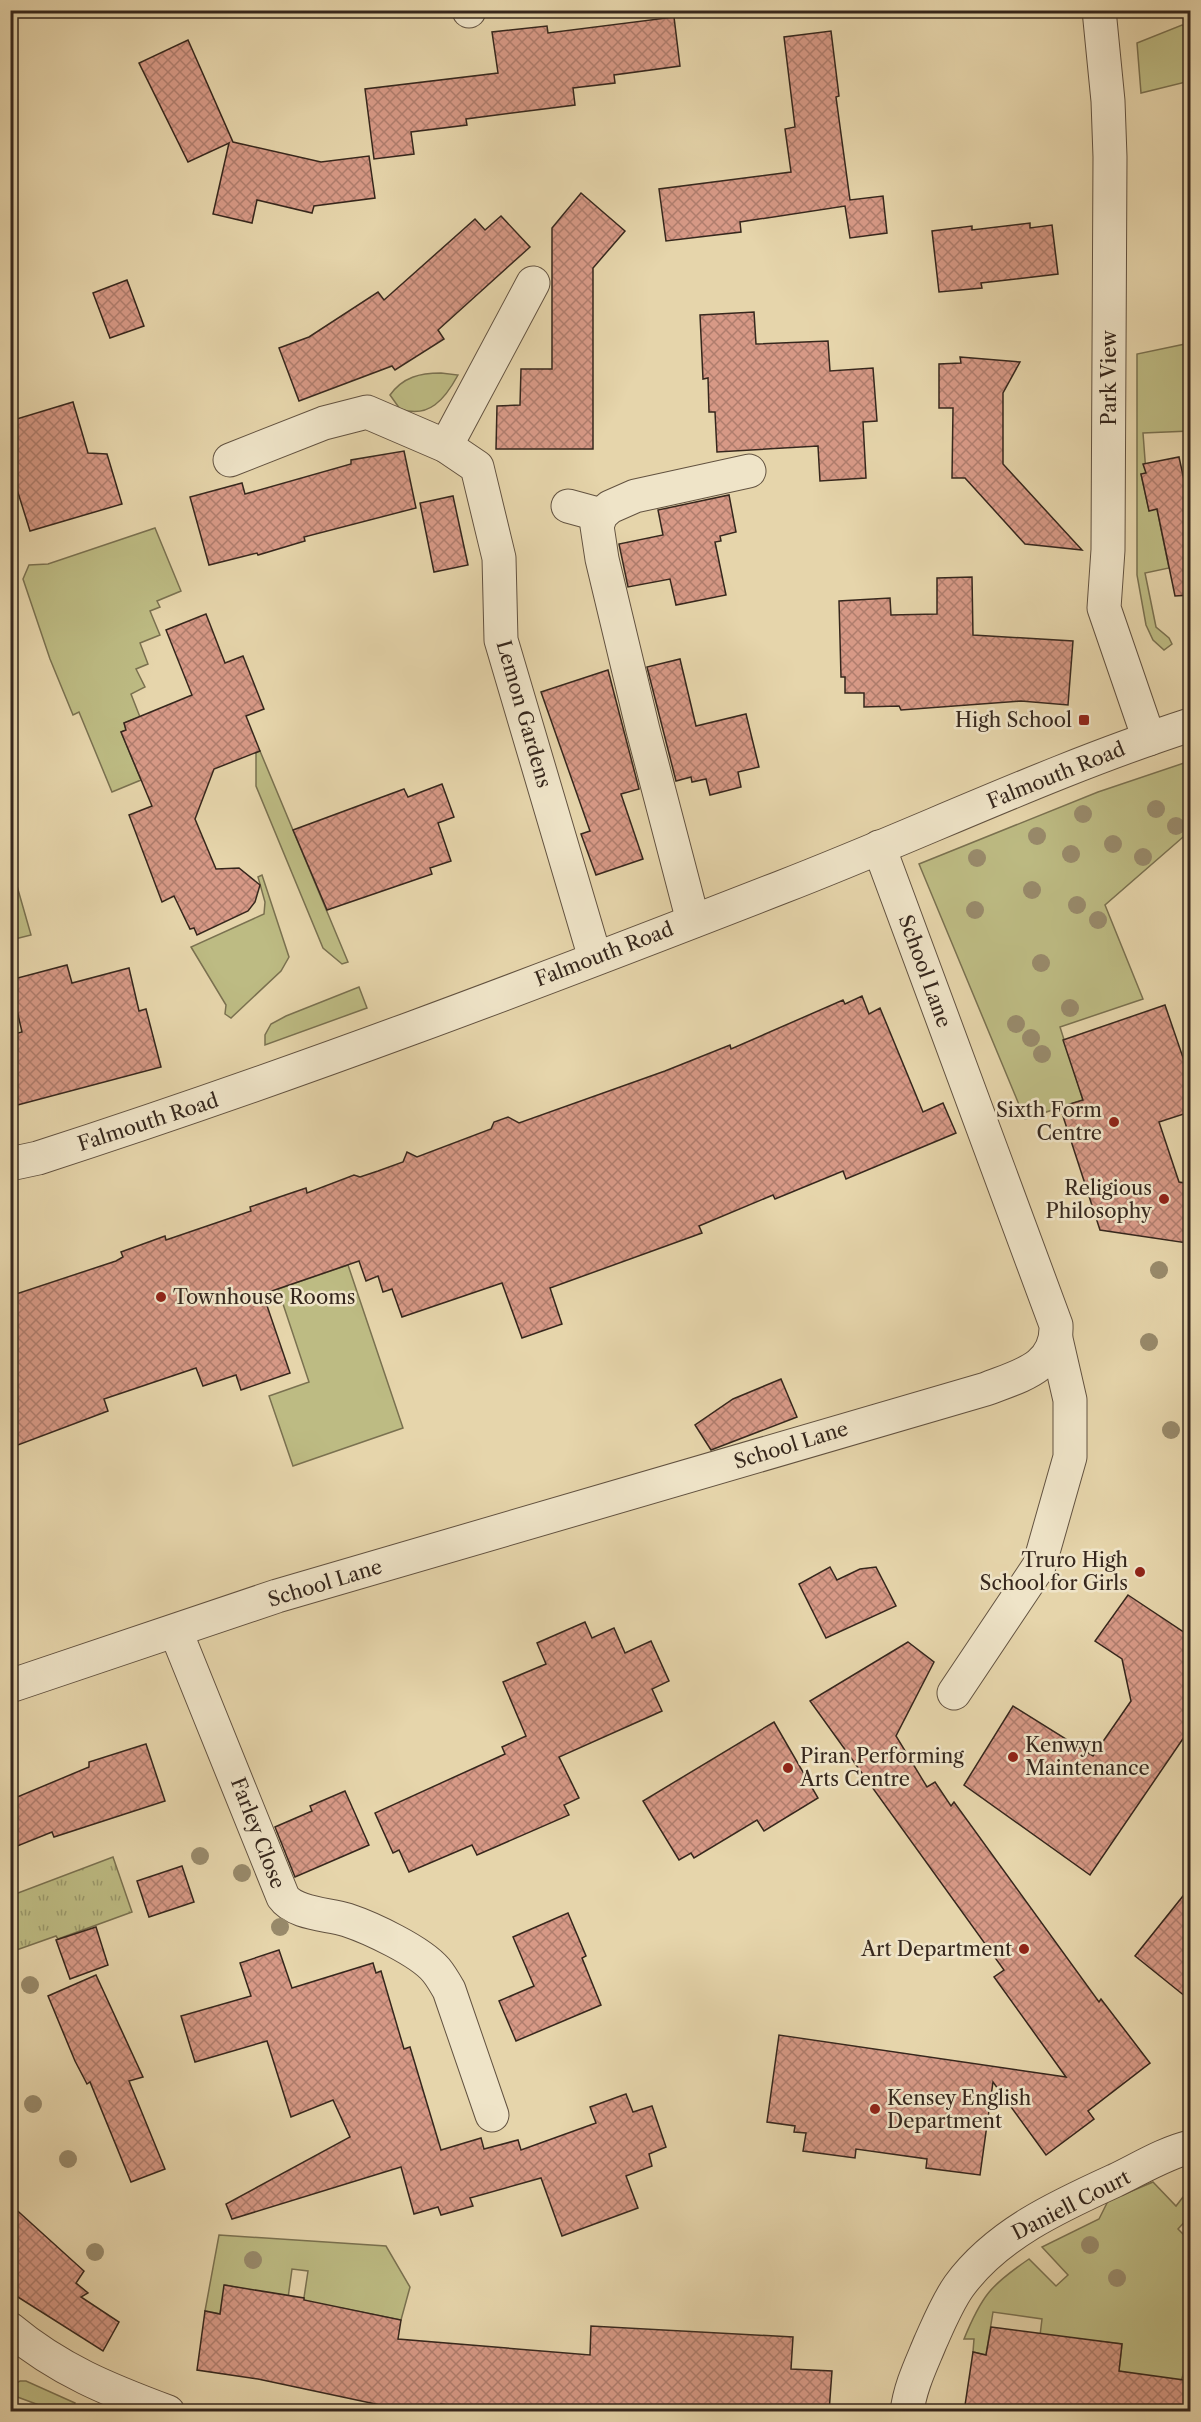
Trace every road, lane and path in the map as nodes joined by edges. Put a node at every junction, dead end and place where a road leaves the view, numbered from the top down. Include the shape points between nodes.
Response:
1 (1099, 10) edge
2 (533, 283) dead end
3 (446, 446) junction
4 (230, 460) dead end
5 (749, 471) dead end
6 (568, 506) dead end
7 (601, 515) junction
8 (1191, 725) edge
9 (1149, 739) junction
10 (879, 847) junction
11 (693, 921) junction
12 (595, 958) junction
13 (10, 1164) edge
14 (1056, 1339) junction
15 (176, 1632) junction
16 (10, 1686) edge
17 (954, 1693) dead end
18 (492, 2115) dead end
19 (1191, 2147) edge
20 (12, 2332) edge
21 (168, 2412) edge
22 (907, 2412) edge

1 - 9 street, Park View via 1110,157 1108,550 1104,608
2 - 3 street
3 - 4 street, Lemon Gardens via 367,412 324,423
3 - 12 street, Lemon Gardens via 477,467 499,558 501,640
5 - 7 street via 635,496
6 - 7 street
7 - 11 street via 597,526 602,559
8 - 9 street, Falmouth Road
9 - 10 street, Falmouth Road
10 - 11 street, Falmouth Road
10 - 14 street, School Lane via 1056,1325
11 - 12 street, Falmouth Road
12 - 13 street, Falmouth Road via 238,1091
14 - 15 street, School Lane via 1039,1365 986,1389 277,1596
14 - 17 street via 1070,1400 1070,1457 1039,1566
15 - 16 street, School Lane
15 - 18 street, Farley Close via 283,1897 294,1907 349,1920 372,1930 437,1971 449,1990
19 - 22 street, Daniell Court via 1092,2191 1003,2240 959,2286 947,2306 917,2373
20 - 21 street via 95,2385

